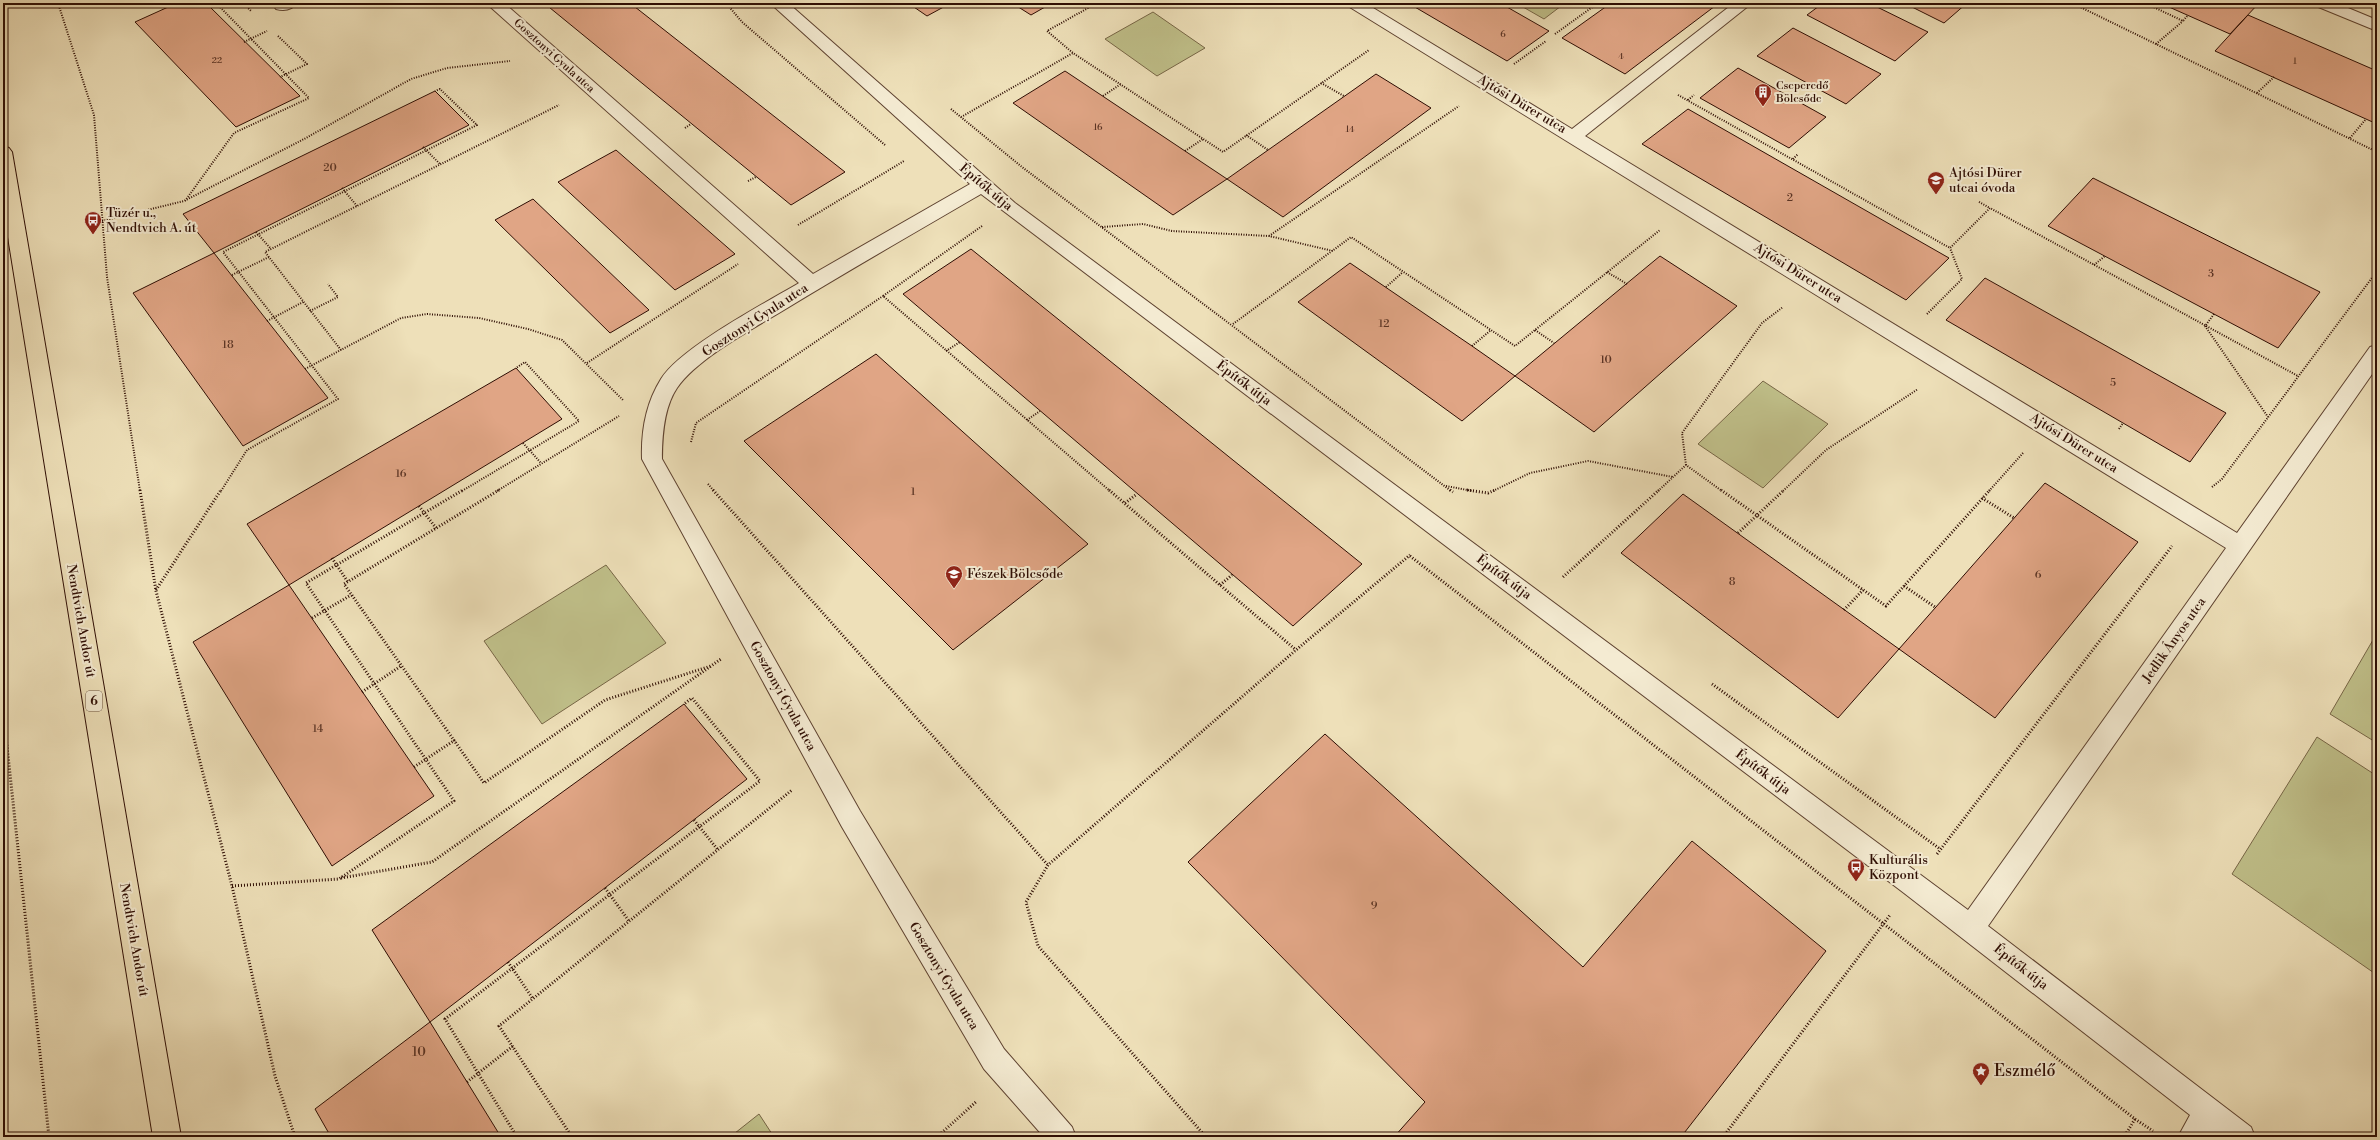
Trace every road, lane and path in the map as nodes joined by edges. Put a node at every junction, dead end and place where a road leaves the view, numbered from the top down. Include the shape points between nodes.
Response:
1 (58, 3) edge
2 (220, 3) edge
3 (494, 3) edge
4 (726, 3) edge
5 (778, 3) edge
6 (1097, 3) edge
7 (1354, 3) edge
8 (1598, 3) edge
9 (1744, 3) edge
10 (2072, 3) edge
11 (2145, 3) edge
12 (2322, 3) edge
13 (216, 4) edge
14 (210, 7) dead end
15 (2188, 15) dead end
16 (2183, 21) junction
17 (2377, 26) edge
18 (271, 29) dead end
19 (1555, 34) dead end
20 (251, 39) junction
21 (1546, 41) dead end
22 (244, 42) dead end
23 (2156, 44) junction
24 (1371, 49) dead end
25 (1073, 53) junction
26 (517, 60) dead end
27 (307, 64) dead end
28 (1508, 68) dead end
29 (286, 75) junction
30 (280, 77) dead end
31 (2274, 77) dead end
32 (1648, 78) junction
33 (1321, 83) junction
34 (1121, 84) junction
35 (1490, 85) junction
36 (591, 89) junction
37 (435, 91) dead end
38 (2257, 93) junction
39 (1694, 95) dead end
40 (1103, 96) dead end
41 (1344, 96) dead end
42 (1688, 100) junction
43 (949, 107) dead end
44 (961, 116) junction
45 (2366, 119) dead end
46 (1246, 135) junction
47 (1574, 136) junction
48 (2350, 138) junction
49 (1203, 139) junction
50 (886, 146) dead end
51 (423, 148) dead end
52 (426, 150) junction
53 (1268, 150) dead end
54 (1185, 151) dead end
55 (3, 152) edge
56 (2377, 152) edge
57 (1798, 154) dead end
58 (898, 157) dead end
59 (1793, 159) junction
60 (440, 164) junction
61 (982, 185) junction
62 (342, 188) dead end
63 (344, 192) junction
64 (184, 201) junction
65 (1979, 202) dead end
66 (357, 206) junction
67 (1010, 207) junction
68 (1990, 208) junction
69 (102, 221) junction
70 (1665, 226) dead end
71 (1102, 227) junction
72 (793, 228) dead end
73 (256, 232) dead end
74 (259, 234) junction
75 (1269, 236) junction
76 (767, 246) junction
77 (1950, 248) junction
78 (271, 249) junction
79 (1333, 251) junction
80 (2105, 256) dead end
81 (269, 257) junction
82 (2094, 265) junction
83 (2377, 271) edge
84 (238, 272) junction
85 (1403, 272) junction
86 (1607, 272) junction
87 (232, 275) dead end
88 (328, 284) dead end
89 (812, 284) junction
90 (1627, 284) dead end
91 (1386, 287) dead end
92 (883, 296) junction
93 (303, 302) junction
94 (1789, 307) dead end
95 (310, 311) junction
96 (2214, 314) dead end
97 (274, 318) junction
98 (1923, 318) dead end
99 (267, 321) dead end
100 (1233, 324) junction
101 (2205, 326) junction
102 (1491, 330) junction
103 (1535, 330) junction
104 (960, 342) dead end
105 (1554, 343) dead end
106 (1472, 346) dead end
107 (340, 350) junction
108 (946, 351) junction
109 (2377, 352) edge
110 (587, 363) junction
111 (310, 366) junction
112 (516, 368) dead end
113 (305, 369) dead end
114 (2298, 376) junction
115 (1923, 386) dead end
116 (627, 404) dead end
117 (1040, 411) dead end
118 (625, 412) dead end
119 (2268, 417) junction
120 (1027, 420) junction
121 (523, 443) dead end
122 (690, 443) dead end
123 (530, 450) junction
124 (2025, 451) dead end
125 (541, 463) junction
126 (1686, 465) junction
127 (1673, 477) junction
128 (707, 482) dead end
129 (1444, 486) junction
130 (2206, 488) dead end
131 (1137, 494) dead end
132 (1457, 495) dead end
133 (1982, 498) junction
134 (1125, 503) junction
135 (419, 506) dead end
136 (425, 513) junction
137 (1757, 515) junction
138 (2194, 517) junction
139 (2014, 518) dead end
140 (436, 528) junction
141 (1440, 530) junction
142 (1738, 533) dead end
143 (2241, 546) junction
144 (1410, 556) junction
145 (332, 558) dead end
146 (337, 565) junction
147 (1556, 572) dead end
148 (1232, 575) dead end
149 (1563, 577) junction
150 (1569, 581) dead end
151 (348, 582) junction
152 (1220, 585) junction
153 (1904, 586) junction
154 (1863, 590) junction
155 (156, 591) junction
156 (351, 595) junction
157 (1935, 607) dead end
158 (1844, 610) dead end
159 (325, 611) junction
160 (312, 618) dead end
161 (1296, 650) junction
162 (723, 657) dead end
163 (401, 666) junction
164 (711, 666) junction
165 (1710, 683) dead end
166 (374, 684) junction
167 (362, 692) dead end
168 (684, 704) dead end
169 (3, 709) edge
170 (454, 740) junction
171 (425, 759) junction
172 (414, 767) dead end
173 (797, 786) dead end
174 (694, 820) dead end
175 (699, 826) junction
176 (1940, 849) junction
177 (718, 850) junction
178 (1048, 866) junction
179 (339, 879) junction
180 (1913, 884) junction
181 (232, 886) junction
182 (605, 888) dead end
183 (610, 894) junction
184 (629, 922) junction
185 (1884, 924) junction
186 (1971, 928) junction
187 (508, 962) dead end
188 (512, 968) junction
189 (533, 999) junction
190 (513, 1046) junction
191 (478, 1074) junction
192 (467, 1082) dead end
193 (980, 1099) dead end
194 (2209, 1113) junction
195 (2135, 1119) junction
196 (2155, 1132) dead end
197 (49, 1137) edge
198 (167, 1137) edge
199 (295, 1137) edge
200 (517, 1137) edge
201 (572, 1137) edge
202 (937, 1137) edge
203 (1062, 1137) edge
204 (1206, 1137) edge
205 (1723, 1137) edge
206 (2124, 1137) edge
207 (2192, 1137) edge
208 (2241, 1137) edge

1 - 69 path via 94,115
2 - 13 path
3 - 36 street, Gosztonyi Gyula utca
4 - 50 path via 742,22
5 - 61 street, Építők útja
6 - 25 path via 1047,32
7 - 35 street, Ajtósi Dürer utca
8 - 19 path
9 - 32 street
10 - 23 path
11 - 16 path
12 - 17 street
13 - 14 path
13 - 20 path
15 - 16 path
16 - 23 path
18 - 20 path
20 - 22 path
20 - 29 path
21 - 28 path
23 - 38 path
24 - 33 path
25 - 34 path
25 - 44 path
26 - 64 path via 447,68 411,79 306,138
27 - 29 path
29 - 30 path
29 - 64 path via 309,98 234,134
31 - 38 path
32 - 42 path
32 - 47 street
33 - 41 path
33 - 46 path
34 - 40 path
34 - 49 path
35 - 47 street, Ajtósi Dürer utca
35 - 75 path
36 - 60 path
36 - 76 street, Gosztonyi Gyula utca
37 - 52 path via 440,89 477,125
38 - 48 path
39 - 42 path
42 - 59 path
43 - 44 path
44 - 71 path via 1022,167
45 - 48 path
46 - 49 path via 1223,152
46 - 53 path
47 - 138 street, Ajtósi Dürer utca
48 - 56 path
49 - 54 path
51 - 52 path
52 - 60 path
52 - 63 path
55 - 198 main road, Nendtvich Andor út / 6
57 - 59 path
58 - 72 path via 904,162
59 - 77 path
60 - 66 path
61 - 67 street, Építők útja
61 - 89 street, Gosztonyi Gyula utca
62 - 63 path
63 - 66 path
63 - 74 path
64 - 69 path
65 - 68 path
66 - 78 path
67 - 92 path
67 - 141 street, Építők útja
68 - 77 path
68 - 82 path
69 - 155 path via 107,277
70 - 86 path
71 - 75 path via 1143,224 1172,231
71 - 100 path
73 - 74 path
74 - 78 path
74 - 84 path via 223,252
75 - 79 path
76 - 89 street, Gosztonyi Gyula utca
76 - 110 path
77 - 98 path via 1962,279
78 - 81 path via 265,252
79 - 85 path via 1352,237
79 - 100 path
80 - 82 path
81 - 84 path
81 - 93 path
82 - 101 path
83 - 114 path
84 - 87 path
84 - 97 path
85 - 91 path
85 - 102 path
86 - 90 path
86 - 103 path
88 - 95 path via 338,297
89 - 203 street, Gosztonyi Gyula utca via 714,344 676,375 668,386 656,422 652,440 652,459 851,819 994,1059
92 - 108 path
92 - 122 path via 696,423
93 - 95 path
93 - 97 path
94 - 126 path via 1781,306 1762,322 1682,433
95 - 107 path
96 - 101 path
97 - 99 path
97 - 111 path
100 - 129 path
101 - 114 path
101 - 119 path
102 - 103 path via 1515,346
102 - 106 path
103 - 105 path
104 - 108 path
107 - 110 path via 401,318 427,314 479,318 528,329 562,340
107 - 111 path
108 - 120 path
109 - 143 street, Jedlik Ányos utca
110 - 116 path
111 - 113 path
111 - 155 path via 338,399 247,450
112 - 123 path via 525,362 579,422
114 - 119 path
115 - 137 path via 1826,450
117 - 120 path
118 - 125 path
119 - 130 path via 2222,479 2213,487
120 - 134 path
121 - 123 path
123 - 125 path
123 - 136 path
124 - 133 path
125 - 140 path
126 - 127 path
126 - 137 path
127 - 129 path via 1588,461 1530,473 1488,493
127 - 149 path
128 - 178 path
129 - 132 path
131 - 134 path
133 - 139 path
133 - 153 path
134 - 152 path
135 - 136 path
136 - 140 path
136 - 146 path
137 - 142 path
137 - 154 path
138 - 143 street, Ajtósi Dürer utca
138 - 176 path
140 - 151 path
141 - 144 path
141 - 180 street, Építők útja
143 - 186 street, Jedlik Ányos utca
144 - 161 path
144 - 185 path
145 - 146 path
146 - 151 path
146 - 159 path via 306,583
147 - 149 path
148 - 152 path
149 - 150 path
151 - 156 path via 344,584
152 - 161 path
153 - 154 path via 1886,606
153 - 157 path
154 - 158 path
155 - 181 path
156 - 159 path
156 - 163 path
159 - 160 path
159 - 166 path
161 - 178 path
162 - 164 path
163 - 166 path
163 - 170 path
164 - 170 path via 605,700 484,783
164 - 179 path via 432,862
165 - 176 path
166 - 167 path
166 - 171 path
168 - 175 path via 692,698 760,781
169 - 197 path
170 - 171 path
171 - 172 path
171 - 179 path via 454,801
173 - 177 path
174 - 175 path
175 - 177 path
175 - 183 path
176 - 180 path
177 - 184 path
178 - 204 path via 1026,902 1038,946
179 - 181 path
180 - 185 path
180 - 186 street, Építők útja
181 - 199 path via 275,1076
182 - 183 path
183 - 184 path
183 - 188 path
184 - 189 path
185 - 195 path
185 - 205 path
186 - 194 street, Építők útja
187 - 188 path
188 - 189 path
188 - 191 path via 445,1019
189 - 190 path via 499,1026
190 - 191 path
190 - 201 path
191 - 192 path
191 - 200 path
193 - 202 path
194 - 207 street
194 - 208 street, Építők útja
195 - 196 path
195 - 206 path

